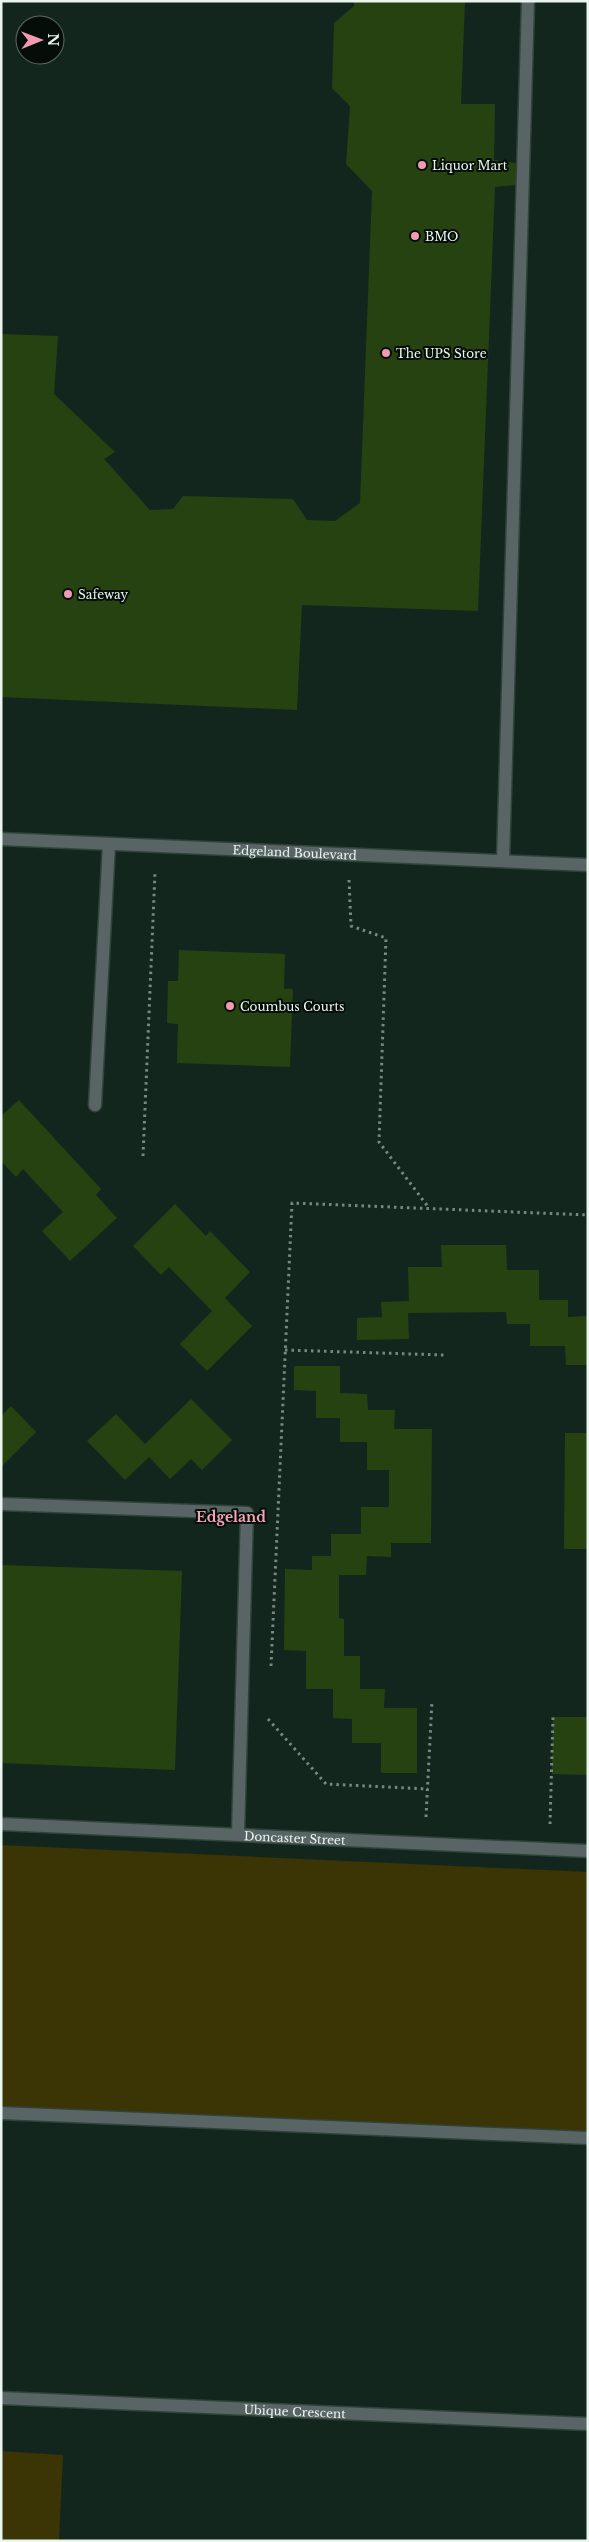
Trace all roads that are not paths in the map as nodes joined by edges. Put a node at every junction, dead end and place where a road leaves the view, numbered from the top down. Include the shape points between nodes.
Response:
1 (528, 1) edge
2 (1, 839) edge
3 (109, 844) junction
4 (503, 861) junction
5 (588, 865) edge
6 (95, 1105) dead end
7 (1, 1504) edge
8 (1, 1824) edge
9 (238, 1834) junction
10 (588, 1851) edge
11 (1, 2113) edge
12 (588, 2138) edge
13 (1, 2398) edge
14 (588, 2424) edge

1 - 4 street
2 - 3 street, Edgeland Boulevard
3 - 4 street, Edgeland Boulevard
3 - 6 street
4 - 5 street, Edgeland Boulevard
7 - 9 street via 247,1513
8 - 9 street, Doncaster Street
9 - 10 street, Doncaster Street
11 - 12 street
13 - 14 street, Ubique Crescent

